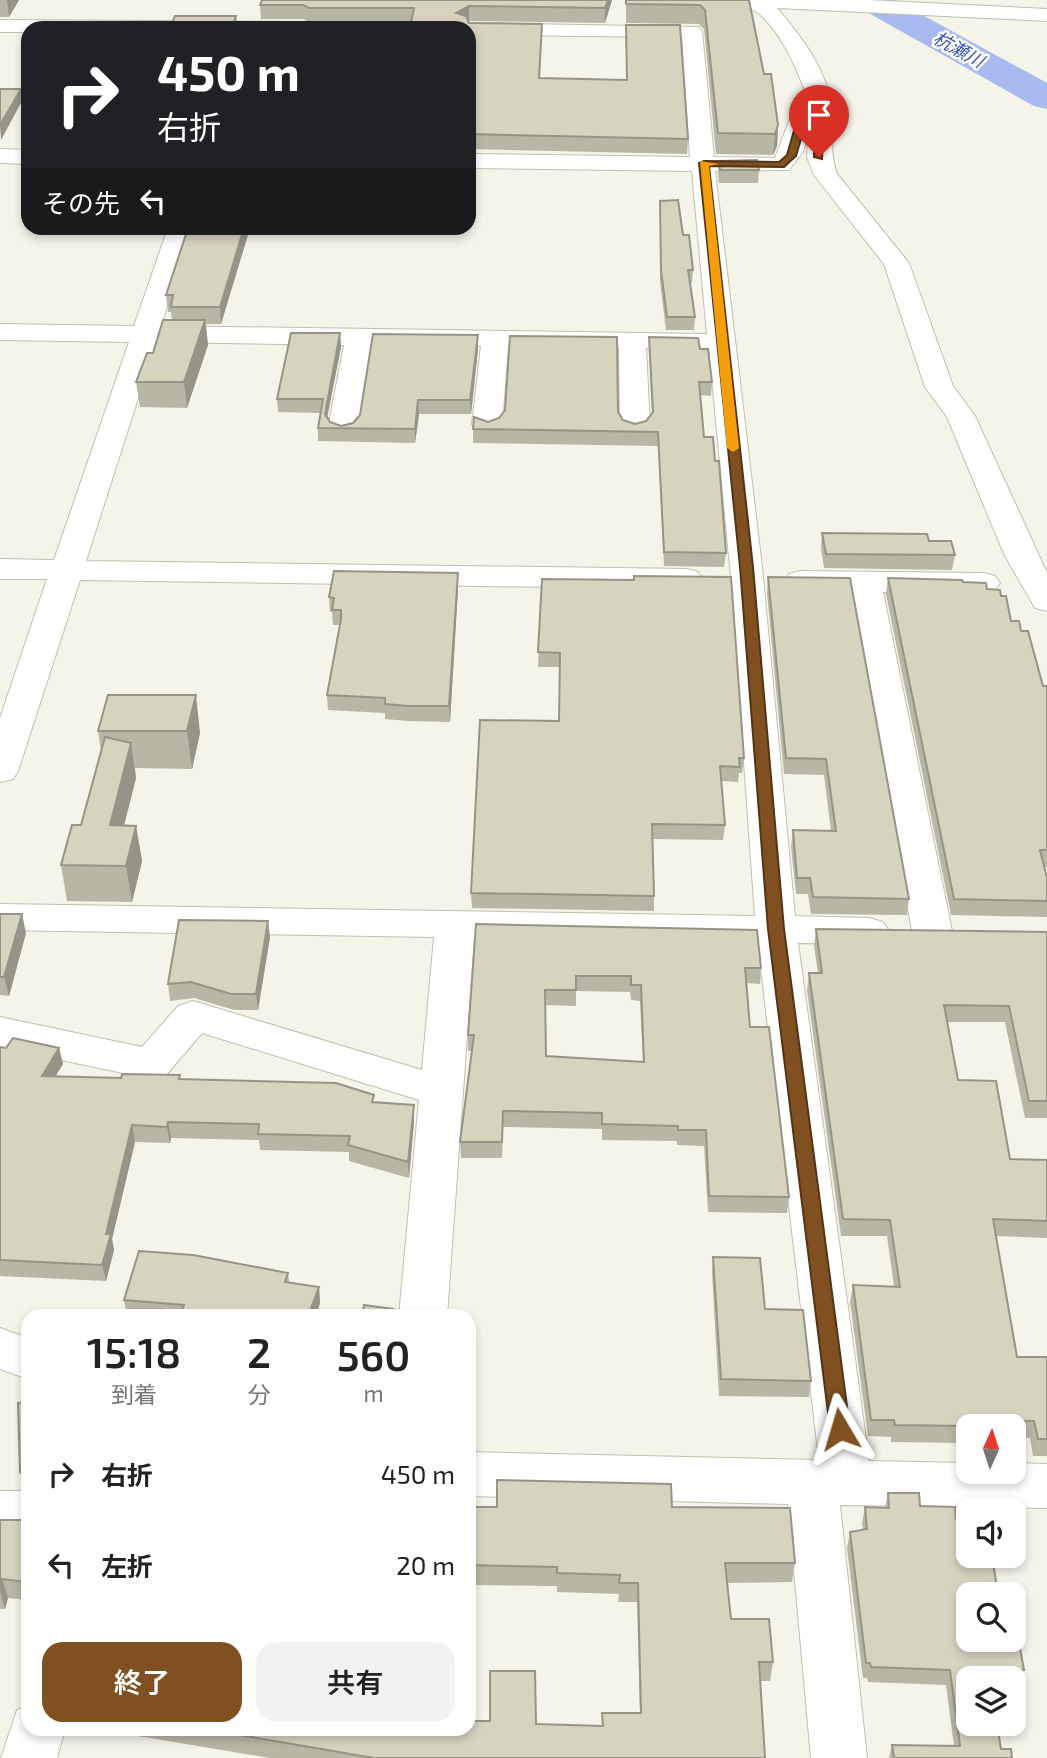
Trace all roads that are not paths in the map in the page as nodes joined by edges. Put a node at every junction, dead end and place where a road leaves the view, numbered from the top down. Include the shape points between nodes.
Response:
1 (749, 1) edge
2 (1047, 15) edge
3 (0, 26) edge
4 (21, 26) edge
5 (476, 29) edge
6 (820, 103) junction
7 (0, 156) edge
8 (21, 157) edge
9 (476, 161) edge
10 (704, 163) junction
11 (178, 235) edge
12 (0, 332) edge
13 (143, 334) junction
14 (359, 336) junction
15 (495, 338) junction
16 (632, 340) junction
17 (721, 341) junction
18 (487, 424) edge
19 (635, 426) edge
20 (344, 428) edge
21 (0, 569) edge
22 (69, 569) junction
23 (747, 580) junction
24 (865, 582) junction
25 (984, 583) edge
26 (1047, 601) edge
27 (0, 771) edge
28 (0, 917) edge
29 (455, 924) junction
30 (776, 929) junction
31 (932, 932) junction
32 (970, 932) edge
33 (0, 1032) edge
34 (443, 1092) junction
35 (424, 1309) edge
36 (0, 1348) edge
37 (21, 1356) edge
38 (476, 1474) edge
39 (830, 1484) junction
40 (1047, 1486) edge
41 (0, 1514) edge
42 (21, 1514) edge
43 (35, 1736) edge
44 (29, 1758) edge
45 (839, 1758) edge

1 - 2 street
1 - 6 street via 768,10 792,39
3 - 4 street
5 - 10 street via 692,31
6 - 10 street via 806,106 791,156 781,164
6 - 26 street via 819,157 826,175 896,263 939,387 961,416 1020,554
7 - 8 street
9 - 10 street
10 - 17 street
11 - 13 street
12 - 13 street
13 - 14 street
13 - 22 street
14 - 15 street
14 - 20 street
15 - 16 street
15 - 18 street
16 - 17 street
16 - 19 street
17 - 23 street
21 - 22 street
22 - 23 street
22 - 27 street
23 - 24 street
23 - 30 street
24 - 25 street
24 - 31 street
28 - 29 street
29 - 30 street
29 - 34 street
30 - 31 street
30 - 39 street
31 - 32 street
33 - 34 street via 151,1064 193,1016
34 - 35 street
36 - 37 street
38 - 39 street
39 - 40 street
39 - 45 street
41 - 42 street
43 - 44 street

